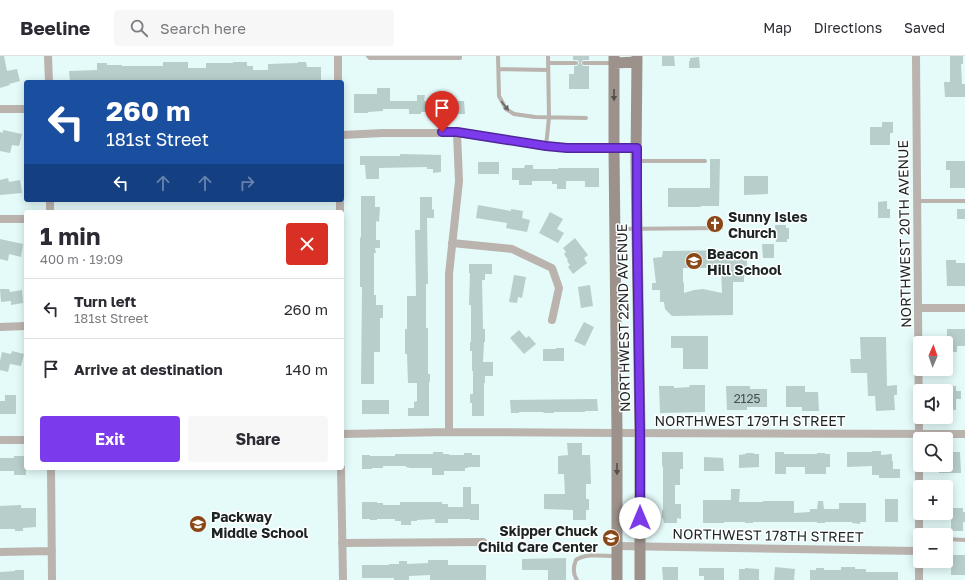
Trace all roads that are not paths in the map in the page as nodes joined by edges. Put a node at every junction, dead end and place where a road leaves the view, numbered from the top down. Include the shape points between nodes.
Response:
1 (48, 56) edge
2 (338, 56) edge
3 (368, 56) edge
4 (460, 56) edge
5 (498, 56) edge
6 (548, 56) edge
7 (916, 56) edge
8 (614, 59) edge
9 (637, 59) edge
10 (576, 63) dead end
11 (584, 63) dead end
12 (548, 64) junction
13 (499, 69) junction
14 (548, 70) junction
15 (49, 80) edge
16 (338, 80) edge
17 (24, 109) edge
18 (0, 110) edge
19 (549, 118) junction
20 (586, 118) dead end
21 (457, 132) junction
22 (344, 135) edge
23 (546, 146) junction
24 (614, 148) junction
25 (637, 148) junction
26 (636, 161) junction
27 (704, 161) dead end
28 (917, 201) junction
29 (965, 201) edge
30 (0, 219) edge
31 (24, 219) edge
32 (721, 228) dead end
33 (614, 229) junction
34 (637, 229) junction
35 (452, 243) junction
36 (918, 308) junction
37 (965, 308) edge
38 (552, 320) dead end
39 (24, 326) edge
40 (0, 327) edge
41 (449, 432) junction
42 (919, 432) edge
43 (617, 433) junction
44 (640, 433) junction
45 (344, 434) edge
46 (913, 434) edge
47 (953, 434) edge
48 (965, 434) edge
49 (0, 440) edge
50 (24, 440) edge
51 (51, 470) edge
52 (341, 470) edge
53 (919, 472) edge
54 (919, 528) edge
55 (953, 539) edge
56 (965, 540) edge
57 (484, 542) dead end
58 (342, 543) junction
59 (640, 546) junction
60 (913, 550) edge
61 (617, 551) junction
62 (0, 552) edge
63 (52, 552) junction
64 (918, 568) edge
65 (52, 580) edge
66 (343, 580) edge
67 (577, 580) edge
68 (617, 580) edge
69 (640, 580) edge
70 (918, 580) edge

1 - 15 street
2 - 16 street
3 - 4 lane
5 - 13 lane
6 - 12 lane
7 - 28 street, NORTHWEST 20TH AVENUE
8 - 9 main road
8 - 11 lane
8 -> 24 main road, NORTHWEST 22ND AVENUE
9 - 25 main road, NORTHWEST 22ND AVENUE
10 - 12 lane
12 - 14 lane
13 - 14 lane
13 -> 19 lane via 499,96 506,109 514,114
14 - 19 lane
17 - 18 street
19 - 20 lane
19 - 23 lane
21 - 22 street
21 - 23 street
21 - 35 street via 459,181
23 - 24 street
24 - 25 street
24 - 33 main road, NORTHWEST 22ND AVENUE
25 - 26 main road, NORTHWEST 22ND AVENUE
26 - 27 lane
26 - 34 main road, NORTHWEST 22ND AVENUE
28 - 29 lane
28 - 36 street, NORTHWEST 20TH AVENUE
30 - 31 street
32 - 34 lane
33 - 34 lane
33 - 43 main road, NORTHWEST 22ND AVENUE
34 - 44 main road, NORTHWEST 22ND AVENUE
35 - 38 street via 512,249 552,268 559,288
35 - 41 street via 449,274
36 - 37 street
36 - 42 street, NORTHWEST 20TH AVENUE
39 - 40 street
41 - 43 street, NORTHWEST 179TH STREET
41 - 45 street, NORTHWEST 179TH STREET
43 - 44 street, NORTHWEST 179TH STREET
43 -> 61 main road, NORTHWEST 22ND AVENUE
44 - 46 street, NORTHWEST 179TH STREET
44 - 59 main road, NORTHWEST 22ND AVENUE
47 - 48 street, NORTHWEST 179TH STREET
49 - 50 street
51 - 63 street
52 - 58 street
53 - 54 street, NORTHWEST 20TH AVENUE
55 - 56 lane
57 - 58 street
58 - 66 street
59 - 60 street, NORTHWEST 178TH STREET
59 - 61 street, NORTHWEST 178TH STREET
59 - 69 main road, NORTHWEST 22ND AVENUE
61 - 67 lane via 580,557 574,566 574,576
61 - 68 main road, NORTHWEST 22ND AVENUE
62 - 63 street
63 - 65 street
64 - 70 street, NORTHWEST 20TH AVENUE

